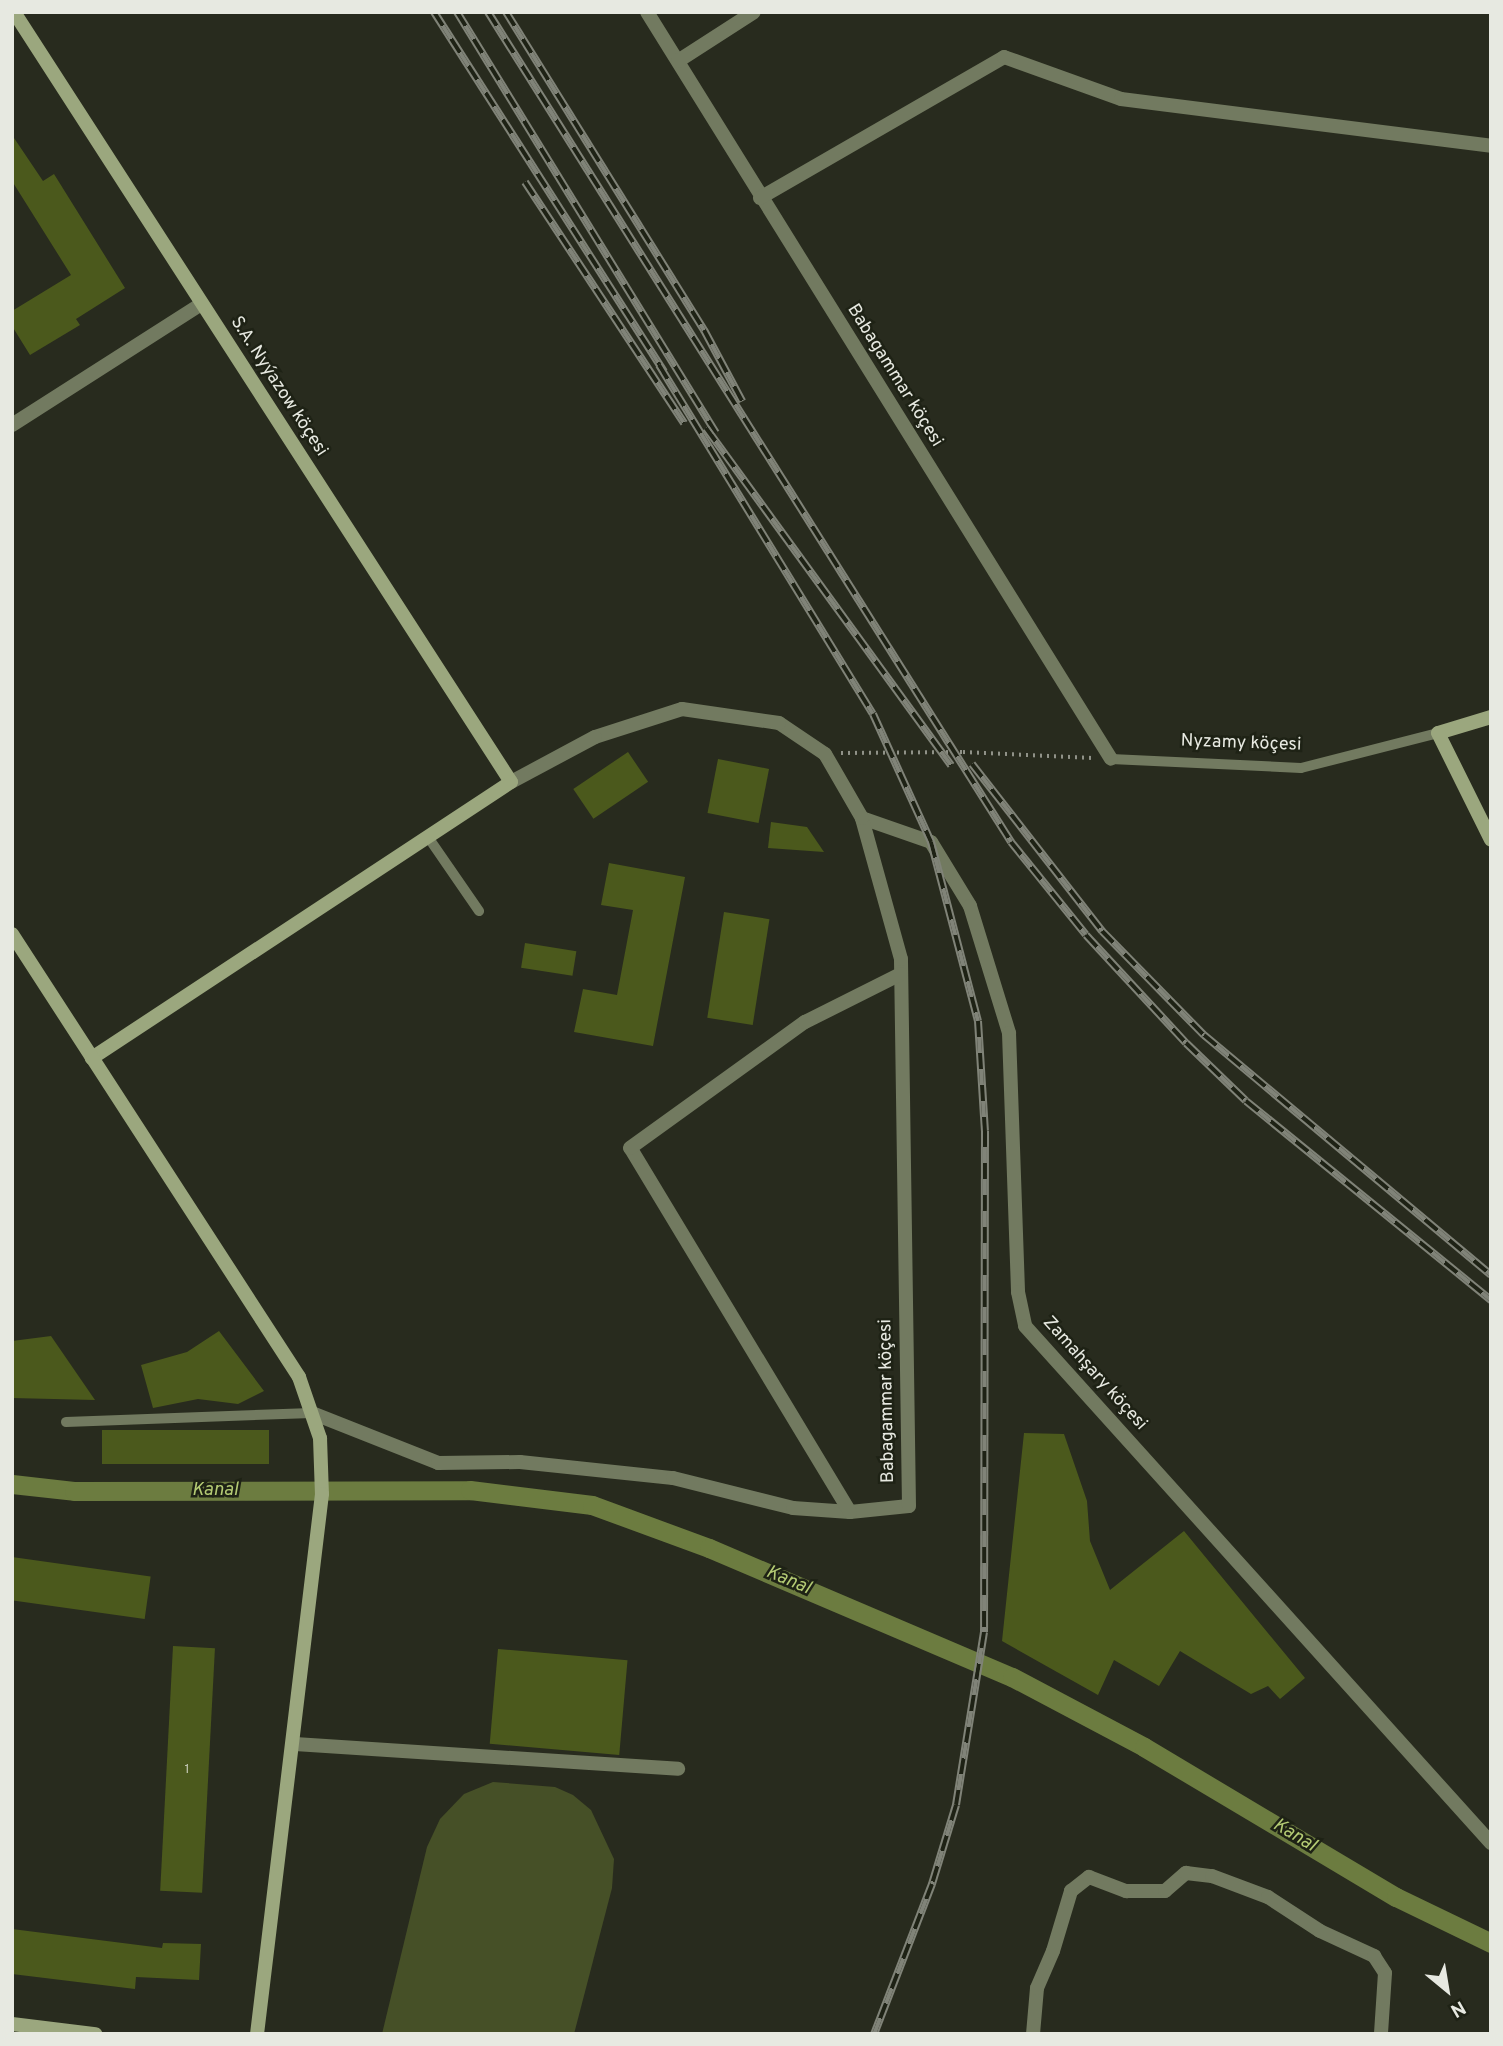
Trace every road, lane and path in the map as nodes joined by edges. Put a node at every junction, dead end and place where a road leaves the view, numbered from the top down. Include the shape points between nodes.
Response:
1 (14, 12) edge
2 (647, 12) edge
3 (754, 12) edge
4 (678, 61) junction
5 (1491, 146) edge
6 (760, 198) junction
7 (201, 304) junction
8 (12, 425) edge
9 (1491, 717) edge
10 (1438, 733) junction
11 (825, 754) junction
12 (1111, 758) junction
13 (511, 782) junction
14 (862, 818) junction
15 (428, 837) junction
16 (1491, 840) edge
17 (479, 911) dead end
18 (12, 934) edge
19 (901, 974) junction
20 (92, 1058) junction
21 (312, 1413) junction
22 (66, 1422) dead end
23 (850, 1512) junction
24 (295, 1744) junction
25 (678, 1769) dead end
26 (1491, 1843) edge
27 (12, 2024) edge
28 (95, 2034) edge
29 (257, 2034) edge
30 (1033, 2034) edge
31 (1381, 2034) edge

1 - 7 street, S.A. Nyýazow köçesi
2 - 4 street, Babagammar köçesi
3 - 4 street
4 - 6 street, Babagammar köçesi
5 - 6 street via 1121,99 1004,57
6 - 12 street, Babagammar köçesi
7 - 8 street
7 - 13 street, S.A. Nyýazow köçesi
9 - 10 street, Nyzamy köçesi
10 - 12 lane, Nyzamy köçesi via 1301,768
10 - 16 street
11 - 12 path via 963,752
11 - 13 street, Babagammar köçesi via 779,723 682,709 595,737
11 - 14 street, Babagammar köçesi
13 - 15 street
14 - 19 street, Babagammar köçesi
14 - 26 street, Zamahşary köçesi via 931,842 970,906 1009,1033 1018,1292 1025,1326
15 - 17 lane
15 - 20 street
18 - 20 street
19 - 23 street, Babagammar köçesi via 909,1506
19 - 23 street via 805,1021 630,1148
20 - 21 street via 299,1377
21 - 22 lane
21 - 23 street, Babagammar köçesi via 438,1463 520,1462 673,1478 793,1508
21 - 24 street via 320,1438 322,1494
24 - 25 street
24 - 29 street
27 - 28 street
30 - 31 street via 1037,1988 1070,1891 1089,1877 1126,1891 1165,1891 1186,1874 1212,1876 1268,1897 1320,1931 1374,1956 1385,1973

